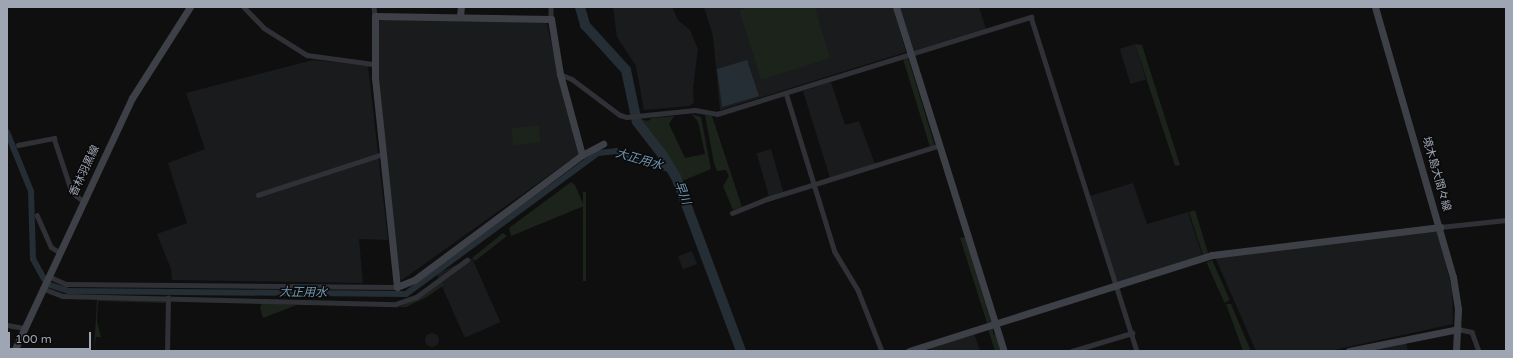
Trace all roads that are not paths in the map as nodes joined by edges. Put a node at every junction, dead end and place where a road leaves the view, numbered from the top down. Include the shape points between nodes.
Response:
1 (190, 7) edge
2 (244, 7) edge
3 (374, 7) edge
4 (461, 7) edge
5 (551, 7) edge
6 (896, 7) edge
7 (1375, 7) edge
8 (375, 16) junction
9 (460, 16) junction
10 (551, 19) junction
11 (911, 54) junction
12 (374, 64) junction
13 (560, 74) junction
14 (786, 93) junction
15 (603, 144) dead end
16 (18, 145) dead end
17 (940, 145) junction
18 (383, 154) junction
19 (582, 155) junction
20 (815, 185) junction
21 (258, 195) dead end
22 (83, 201) junction
23 (732, 213) dead end
24 (37, 215) dead end
25 (1506, 220) edge
26 (1440, 227) junction
27 (59, 252) junction
28 (467, 260) dead end
29 (47, 277) junction
30 (1116, 286) junction
31 (42, 287) junction
32 (397, 287) junction
33 (168, 298) junction
34 (996, 324) junction
35 (7, 325) edge
36 (24, 328) junction
37 (1458, 329) junction
38 (1132, 333) junction
39 (14, 351) edge
40 (167, 351) edge
41 (882, 351) edge
42 (909, 351) edge
43 (1004, 351) edge
44 (1072, 351) edge
45 (1137, 351) edge
46 (1349, 351) edge
47 (1456, 351) edge
48 (1479, 351) edge

1 - 22 street, 香林羽黒線 via 135,94
2 - 12 street via 264,28 307,56
3 - 8 street
4 - 9 street
5 - 10 street
6 - 11 street
7 - 26 street, 境木島大間々線
8 - 9 street
8 - 12 street
9 - 10 street
10 - 13 street
11 - 14 street
11 - 17 street
11 - 30 street via 1031,17
12 - 18 street
13 - 14 street via 572,79 620,115 627,117 695,110 718,114
13 - 19 street
14 - 20 street
15 - 19 street
16 - 22 street via 54,138 72,192
17 - 20 street
17 - 34 street
18 - 21 street
18 - 32 street
19 - 32 street via 414,280
20 - 23 street
20 - 41 street via 835,252 858,290
22 - 27 street, 香林羽黒線
24 - 27 street via 51,247
25 - 26 street
26 - 30 street via 1212,255
26 - 37 street, 境木島大間々線 via 1454,277
27 - 29 street, 香林羽黒線
28 - 33 street via 416,297 396,304
29 - 31 street, 香林羽黒線
29 - 32 street via 66,284
30 - 34 street
30 - 38 street
31 - 33 street via 63,296
31 - 36 street, 香林羽黒線
33 - 40 street
34 - 42 street
34 - 43 street
35 - 36 street
36 - 39 street, 香林羽黒線
37 - 46 street
37 - 47 street, 境木島大間々線
37 - 48 street via 1472,332
38 - 44 street
38 - 45 street

